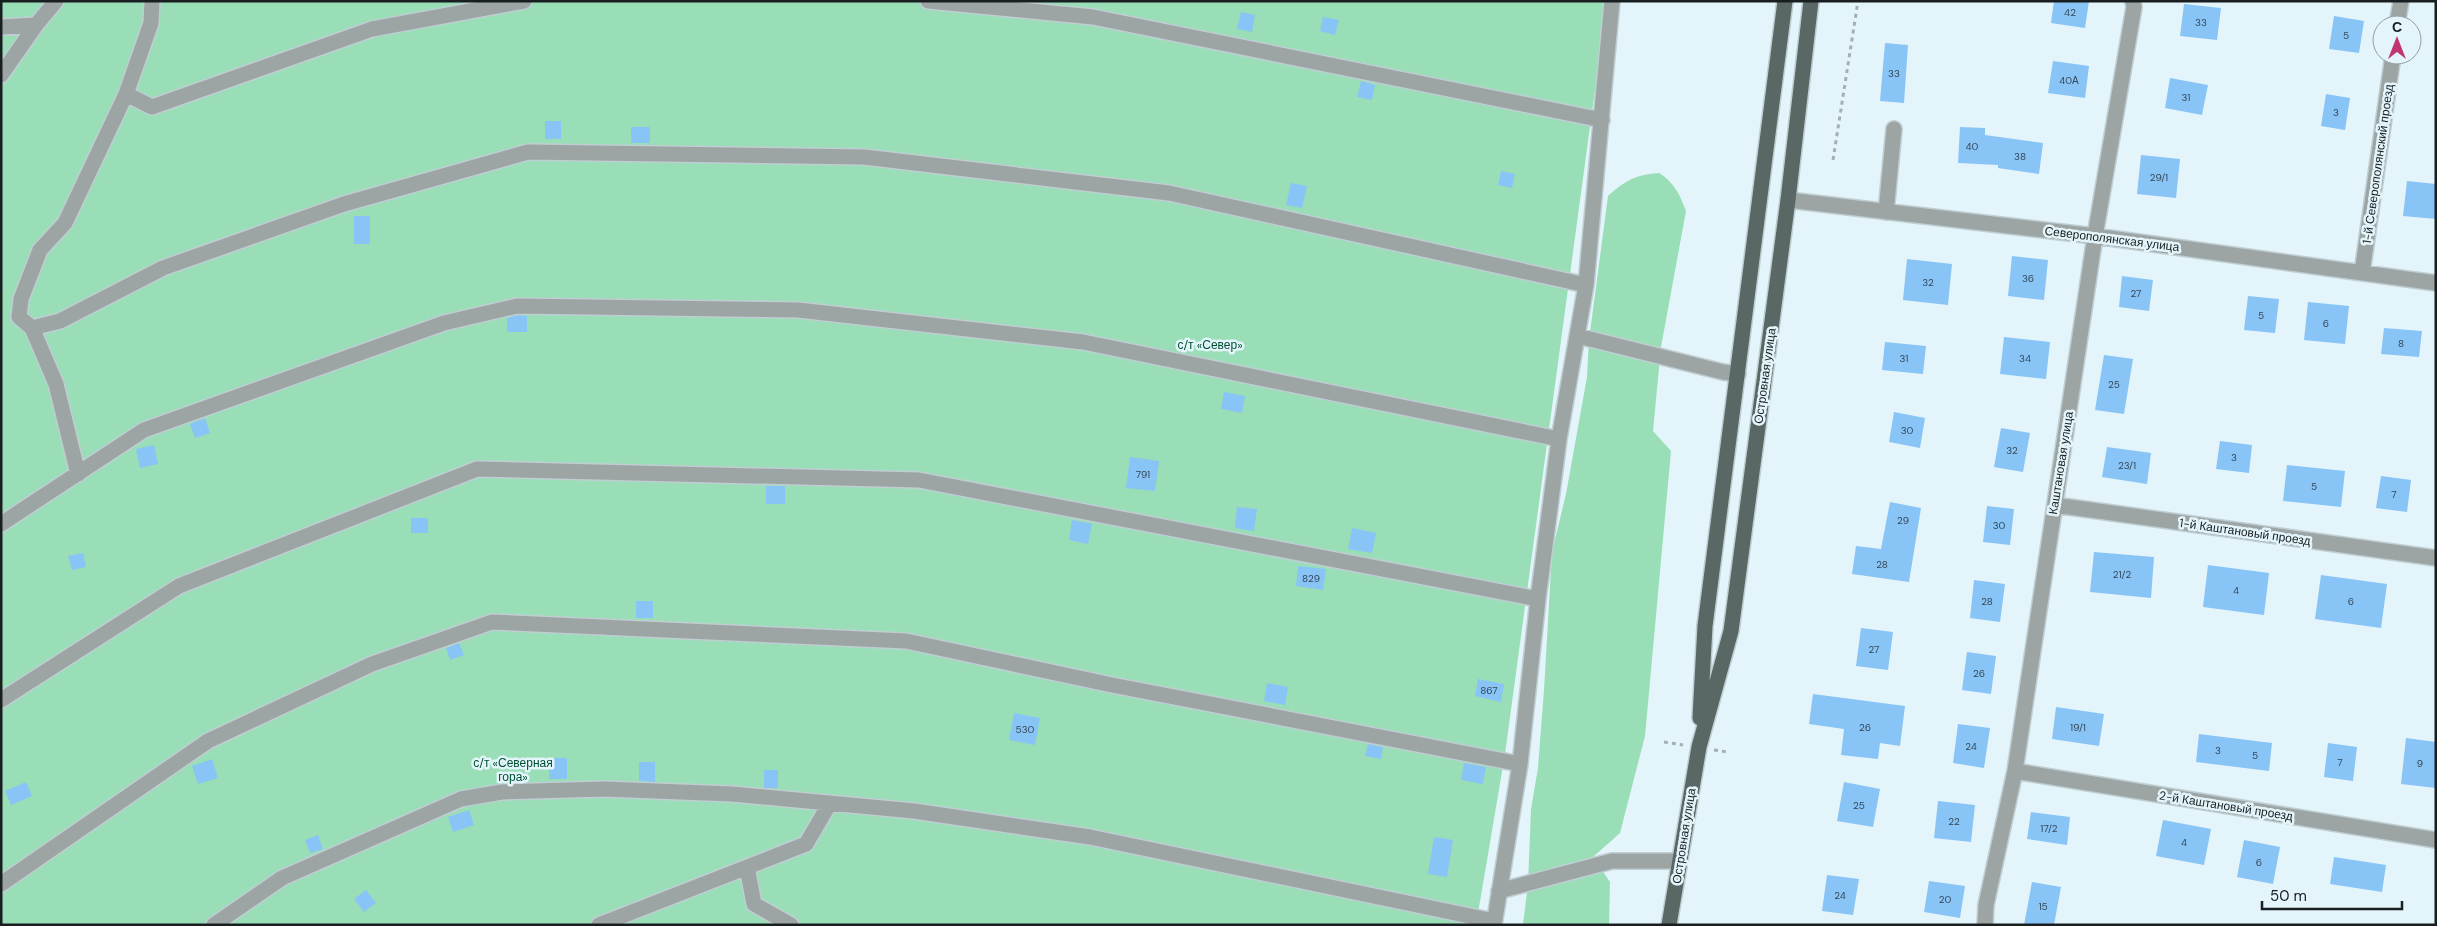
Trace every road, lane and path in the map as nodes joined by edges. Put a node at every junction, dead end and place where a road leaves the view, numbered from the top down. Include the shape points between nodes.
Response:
1 (56, 1) edge
2 (152, 1) edge
3 (524, 1) edge
4 (928, 1) edge
5 (1612, 1) edge
6 (1778, 1) edge
7 (1785, 1) edge
8 (1811, 1) edge
9 (1819, 1) edge
10 (1858, 1) edge
11 (2133, 1) edge
12 (2401, 1) edge
13 (2399, 15) edge
14 (36, 24) junction
15 (1, 27) edge
16 (1780, 42) junction
17 (1806, 44) junction
18 (2392, 65) edge
19 (1, 75) edge
20 (126, 94) junction
21 (1602, 120) junction
22 (1894, 129) dead end
23 (1833, 160) dead end
24 (1788, 200) junction
25 (1886, 212) junction
26 (2095, 236) junction
27 (2362, 273) junction
28 (2436, 283) edge
29 (1586, 285) junction
30 (32, 328) junction
31 (1578, 336) junction
32 (1738, 374) junction
33 (1559, 439) junction
34 (78, 474) junction
35 (2055, 505) junction
36 (1, 524) edge
37 (2436, 558) edge
38 (1538, 599) junction
39 (1, 700) edge
40 (1699, 747) junction
41 (1520, 764) junction
42 (2016, 771) junction
43 (830, 803) junction
44 (2436, 840) edge
45 (1680, 861) junction
46 (747, 867) junction
47 (1, 884) edge
48 (1499, 891) junction
49 (1494, 923) edge
50 (214, 925) edge
51 (599, 925) edge
52 (791, 925) edge
53 (1669, 925) edge
54 (1985, 925) edge

1 - 14 street
2 - 20 street via 151,23
3 - 20 street via 372,29 152,106
4 - 21 street via 1093,17
5 - 21 street
6 - 16 main road
7 - 16 main road, Островная улица
8 - 17 main road, Островная улица
9 - 17 main road
10 - 23 path
11 - 26 street, Каштановая улица
12 - 13 street
14 - 15 street
14 - 19 street
16 - 32 main road, Островная улица
17 - 24 main road, Островная улица
18 - 27 street, 1-й Северополянский проезд
20 - 30 street via 65,223 40,250 20,299 19,317
21 - 29 street
22 - 25 street
24 - 25 street, Северополянская улица
24 - 40 main road, Островная улица via 1731,631
25 - 26 street, Северополянская улица
26 - 27 street, Северополянская улица
26 - 35 street, Каштановая улица
27 - 28 street, Северополянская улица
29 - 30 street via 1169,193 864,157 528,152 335,207 163,268 60,321
29 - 31 street
30 - 34 street via 56,384
31 - 32 street
31 - 33 street
32 - 40 main road, Островная улица via 1705,626
33 - 34 street via 1083,342 798,310 517,306 444,323 144,430
33 - 38 street
34 - 36 street
35 - 37 street, 1-й Каштановый проезд
35 - 42 street, Каштановая улица
38 - 39 street via 919,480 477,469 179,586
38 - 41 street
40 - 45 main road, Островная улица
41 - 47 street via 1112,685 906,641 492,622 372,664 208,741
41 - 48 street
42 - 44 street, 2-й Каштановый проезд
42 - 54 street, Каштановая улица via 1986,905
43 - 46 street via 806,844
43 - 49 street via 914,811 1090,837
43 - 50 street via 732,794 604,790 502,792 460,799 282,878
45 - 48 street via 1612,861
45 - 53 main road, Островная улица
46 - 51 street
46 - 52 street via 754,904
48 - 49 street

